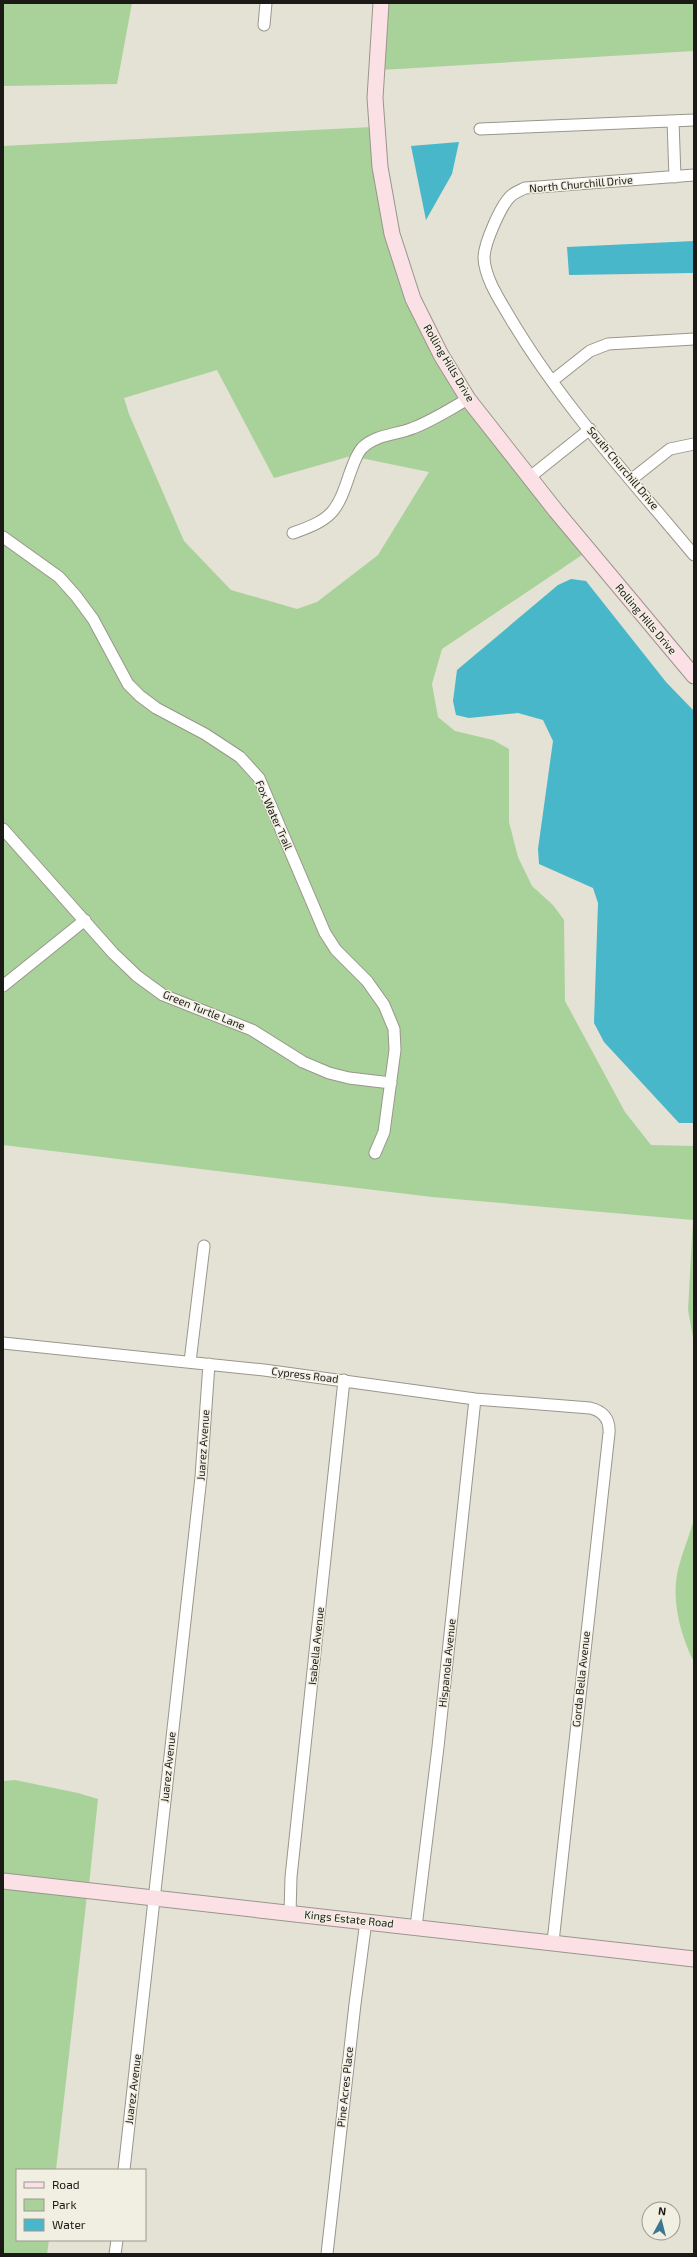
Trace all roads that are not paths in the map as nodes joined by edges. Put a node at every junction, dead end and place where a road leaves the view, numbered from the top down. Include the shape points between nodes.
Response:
1 (266, 3) edge
2 (381, 3) edge
3 (264, 25) dead end
4 (694, 120) edge
5 (673, 121) junction
6 (480, 129) dead end
7 (694, 175) edge
8 (675, 177) junction
9 (694, 339) edge
10 (552, 381) junction
11 (468, 399) junction
12 (590, 429) junction
13 (694, 444) edge
14 (530, 478) junction
15 (632, 479) junction
16 (293, 533) dead end
17 (3, 537) edge
18 (694, 555) edge
19 (694, 676) edge
20 (3, 829) edge
21 (85, 920) junction
22 (3, 986) edge
23 (391, 1083) junction
24 (375, 1154) dead end
25 (204, 1246) dead end
26 (3, 1343) edge
27 (190, 1362) junction
28 (209, 1364) junction
29 (344, 1380) junction
30 (475, 1400) junction
31 (605, 1416) joint
32 (3, 1881) edge
33 (154, 1897) junction
34 (290, 1913) junction
35 (366, 1921) junction
36 (416, 1927) junction
37 (553, 1942) junction
38 (694, 1959) edge
39 (124, 2169) edge
40 (117, 2241) edge
41 (115, 2254) edge
42 (327, 2254) edge

1 - 3 street
2 - 11 street, Rolling Hills Drive via 376,64 376,133 390,228 413,299 441,355
4 - 5 street
5 - 6 street
5 - 8 street
7 - 8 street, North Churchill Drive
8 - 10 street, North Churchill Drive via 525,188 512,195 505,205 485,248 484,258 488,275 532,355
9 - 10 street via 608,344 598,347
10 - 12 street, South Churchill Drive
11 - 14 street, Rolling Hills Drive
11 - 16 street via 413,429 376,439 363,448 354,461 342,499 332,514 316,525
12 - 14 street
12 - 15 street, South Churchill Drive
13 - 15 street via 670,449
14 - 19 street, Rolling Hills Drive
15 - 18 street, South Churchill Drive
17 - 23 street, Fox Water Trail via 59,578 76,596 93,619 128,684 140,696 240,757 259,778 325,933 336,950 367,981 384,1005 392,1023 395,1050
20 - 21 street, Green Turtle Lane
21 - 22 street
21 - 23 street, Green Turtle Lane via 137,976 163,994 240,1024 302,1062 328,1073
23 - 24 street, Fox Water Trail via 384,1132
25 - 27 street
26 - 27 street, Cypress Road
27 - 28 street, Cypress Road
28 - 29 street, Cypress Road
28 - 33 street, Juarez Avenue via 201,1477
29 - 30 street, Cypress Road
29 - 34 street, Isabella Avenue via 292,1869
30 - 31 street, Cypress Road via 590,1408
30 - 36 street, Hispanola Avenue
31 - 37 street, Gorda Bella Avenue via 609,1433
32 - 33 street, Kings Estate Road
33 - 34 street, Kings Estate Road
33 - 39 street, Juarez Avenue
34 - 35 street, Kings Estate Road
35 - 36 street, Kings Estate Road
35 - 42 street, Pine Acres Place
36 - 37 street, Kings Estate Road
37 - 38 street, Kings Estate Road
40 - 41 street

